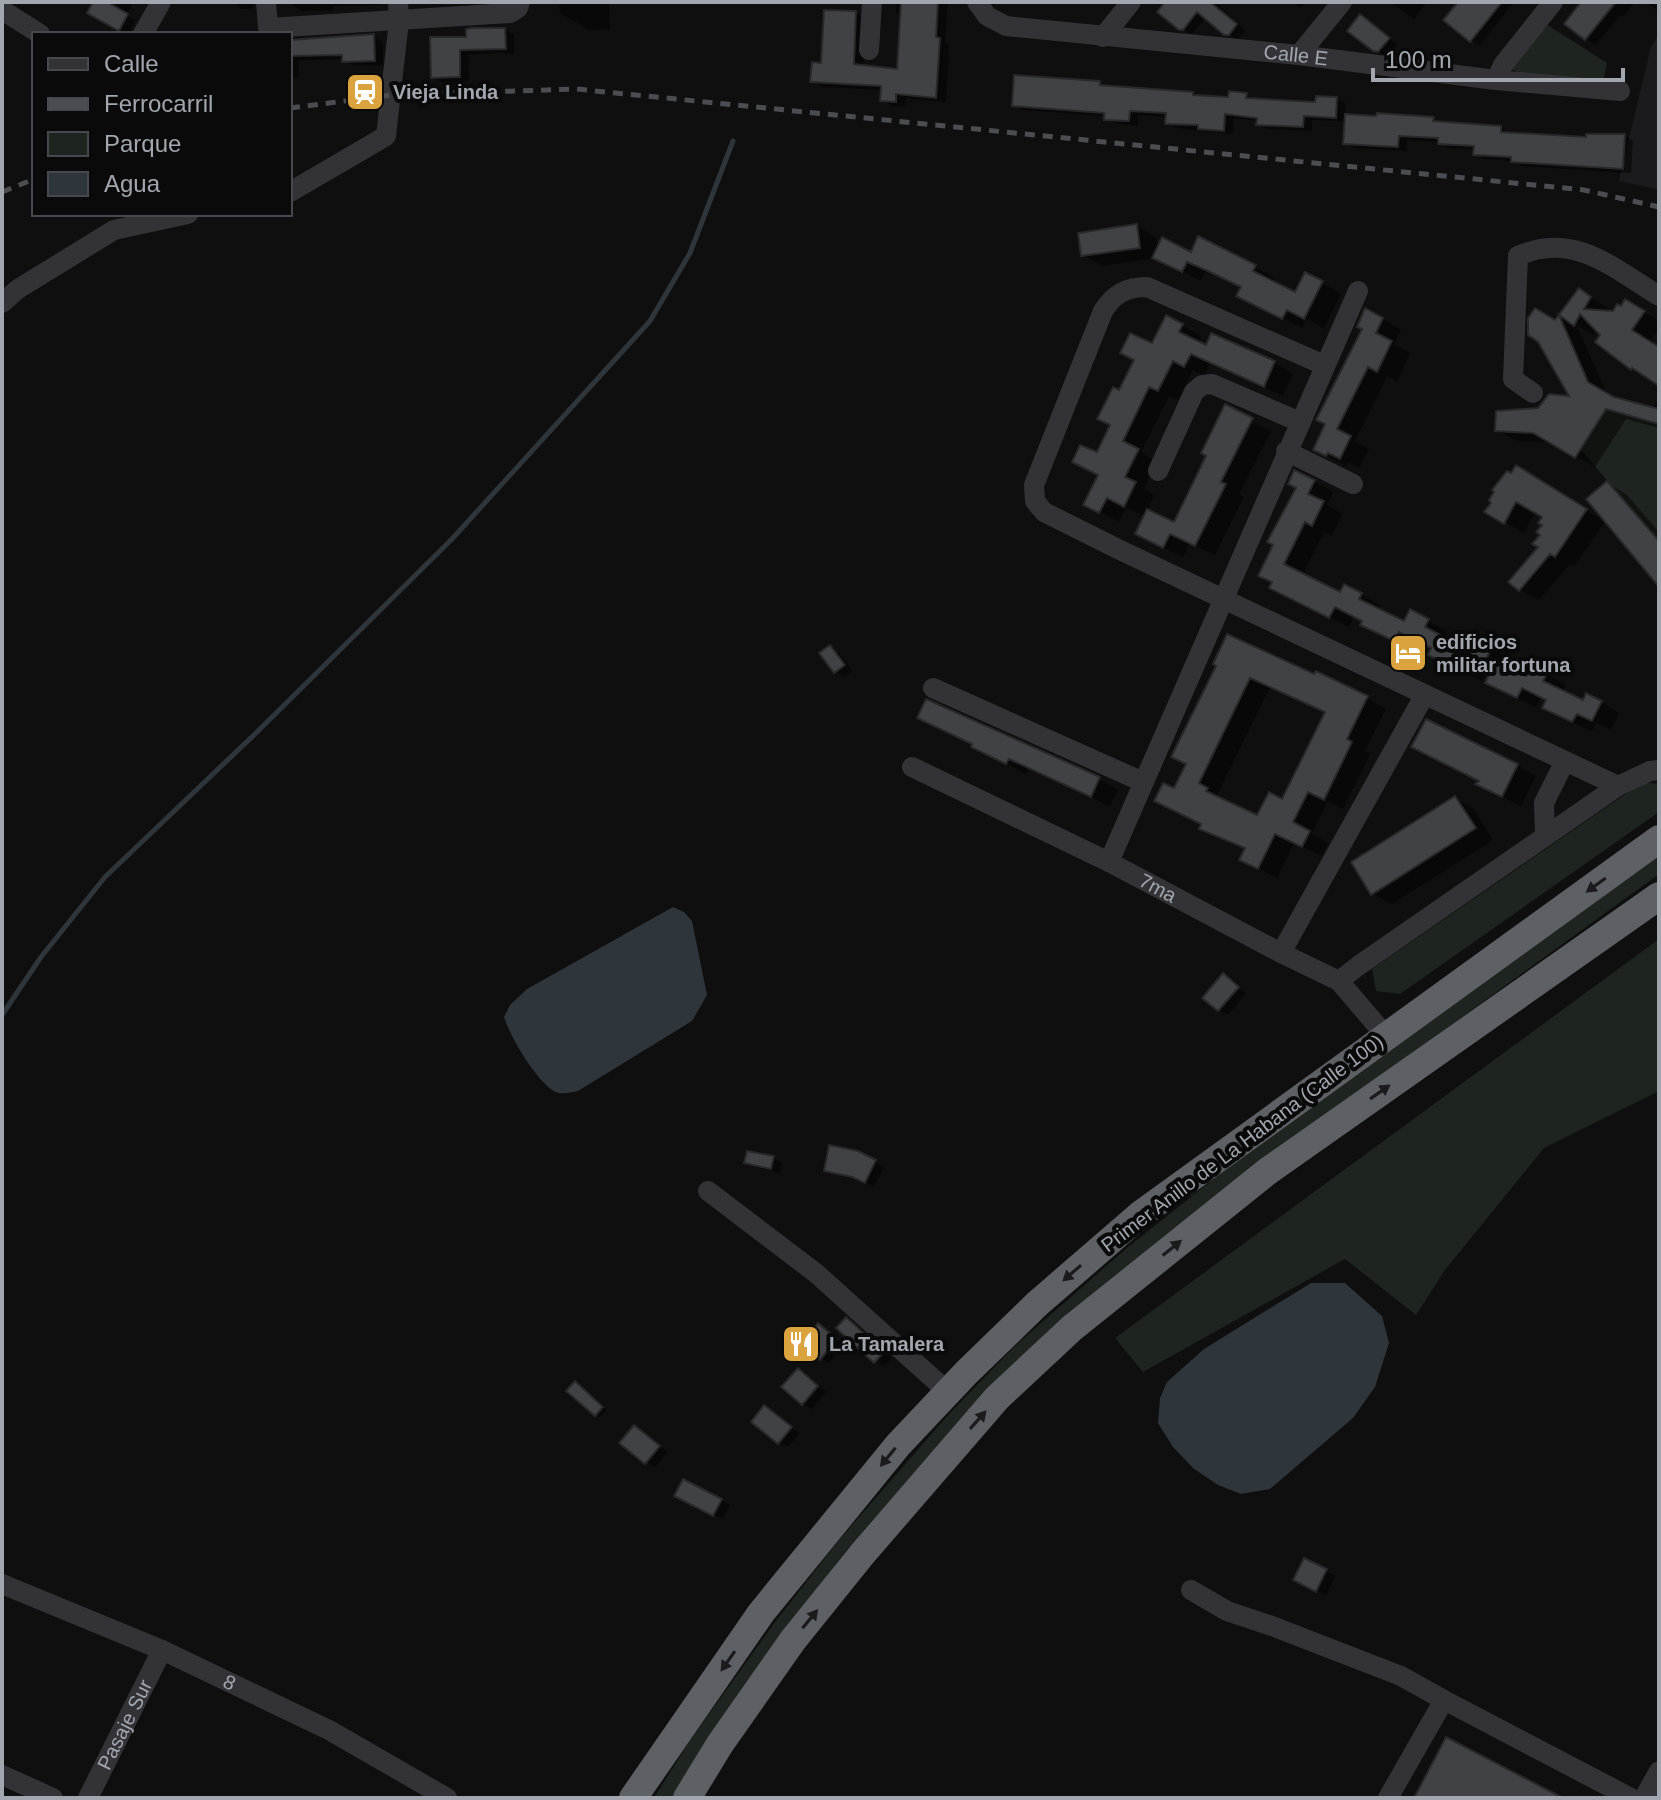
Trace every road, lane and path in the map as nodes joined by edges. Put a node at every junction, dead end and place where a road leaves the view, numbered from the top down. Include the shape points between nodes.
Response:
1 (161, 2) edge
2 (266, 2) edge
3 (872, 2) edge
4 (1131, 2) edge
5 (1342, 2) edge
6 (1553, 2) edge
7 (519, 5) edge
8 (978, 5) edge
9 (2, 10) edge
10 (398, 12) edge
11 (37, 32) edge
12 (144, 32) edge
13 (1103, 37) junction
14 (869, 50) dead end
15 (1299, 55) junction
16 (1496, 80) junction
17 (1620, 91) dead end
18 (292, 191) edge
19 (179, 216) edge
20 (1358, 291) dead end
21 (1659, 296) edge
22 (2, 303) edge
23 (1324, 365) junction
24 (1533, 393) dead end
25 (1300, 422) junction
26 (1286, 451) junction
27 (1158, 471) dead end
28 (1353, 484) dead end
29 (1222, 598) junction
30 (933, 688) dead end
31 (1424, 696) junction
32 (1565, 761) junction
33 (912, 767) dead end
34 (1659, 770) edge
35 (1143, 782) junction
36 (1618, 786) junction
37 (1545, 836) junction
38 (1659, 839) edge
39 (1109, 862) junction
40 (1659, 896) edge
41 (1281, 953) junction
42 (1339, 981) junction
43 (1385, 1035) junction
44 (708, 1191) dead end
45 (948, 1392) junction
46 (2, 1584) edge
47 (1191, 1590) dead end
48 (162, 1650) junction
49 (1444, 1700) junction
50 (1659, 1771) edge
51 (2, 1775) edge
52 (53, 1798) edge
53 (88, 1798) edge
54 (447, 1798) edge
55 (633, 1798) edge
56 (687, 1798) edge
57 (1388, 1798) edge
58 (1631, 1798) edge
59 (1644, 1798) edge

1 - 12 street
2 - 10 street via 268,28
3 - 14 street
4 - 13 street
5 - 15 street
6 - 16 street
7 - 10 street via 510,13
8 - 13 street, Calle E via 1006,26
9 - 11 street
10 - 18 street via 386,136
13 - 15 street, Calle E
15 - 16 street, Calle E
16 - 17 street, Calle E
19 - 22 street via 114,230
20 - 23 street
21 - 24 street via 1588,252 1538,247 1518,256 1513,379
23 - 25 street
23 - 29 street via 1147,287 1123,291 1103,311 1034,485 1035,501 1044,512
25 - 26 street
25 - 27 street via 1212,384 1202,385
26 - 28 street
26 - 29 street
29 - 31 street
29 - 35 street
30 - 35 street
31 - 32 street
31 - 41 street
32 - 36 street
32 - 37 street via 1544,803
33 - 39 street, 7ma
34 - 36 street
35 - 39 street
36 - 37 street
37 - 42 street
38 -> 43 highway, Primer Anillo de La Habana (Calle 100)
39 - 41 street, 7ma
56 -> 40 highway, Primer Anillo de La Habana (Calle 100) via 793,1640 863,1553 997,1398 1072,1328 1268,1171
41 - 42 street, 7ma
42 - 43 street, 7ma
43 -> 45 highway, Primer Anillo de La Habana (Calle 100) via 1141,1214 1037,1304
44 - 45 street via 817,1274
45 -> 55 highway, Primer Anillo de La Habana (Calle 100) via 761,1613
46 - 48 street, 8
47 - 49 street via 1227,1611 1401,1676
48 - 53 street, Pasaje Sur
48 - 54 street, 8 via 329,1730
49 - 57 street
49 - 58 street
50 - 59 street
51 - 52 street

